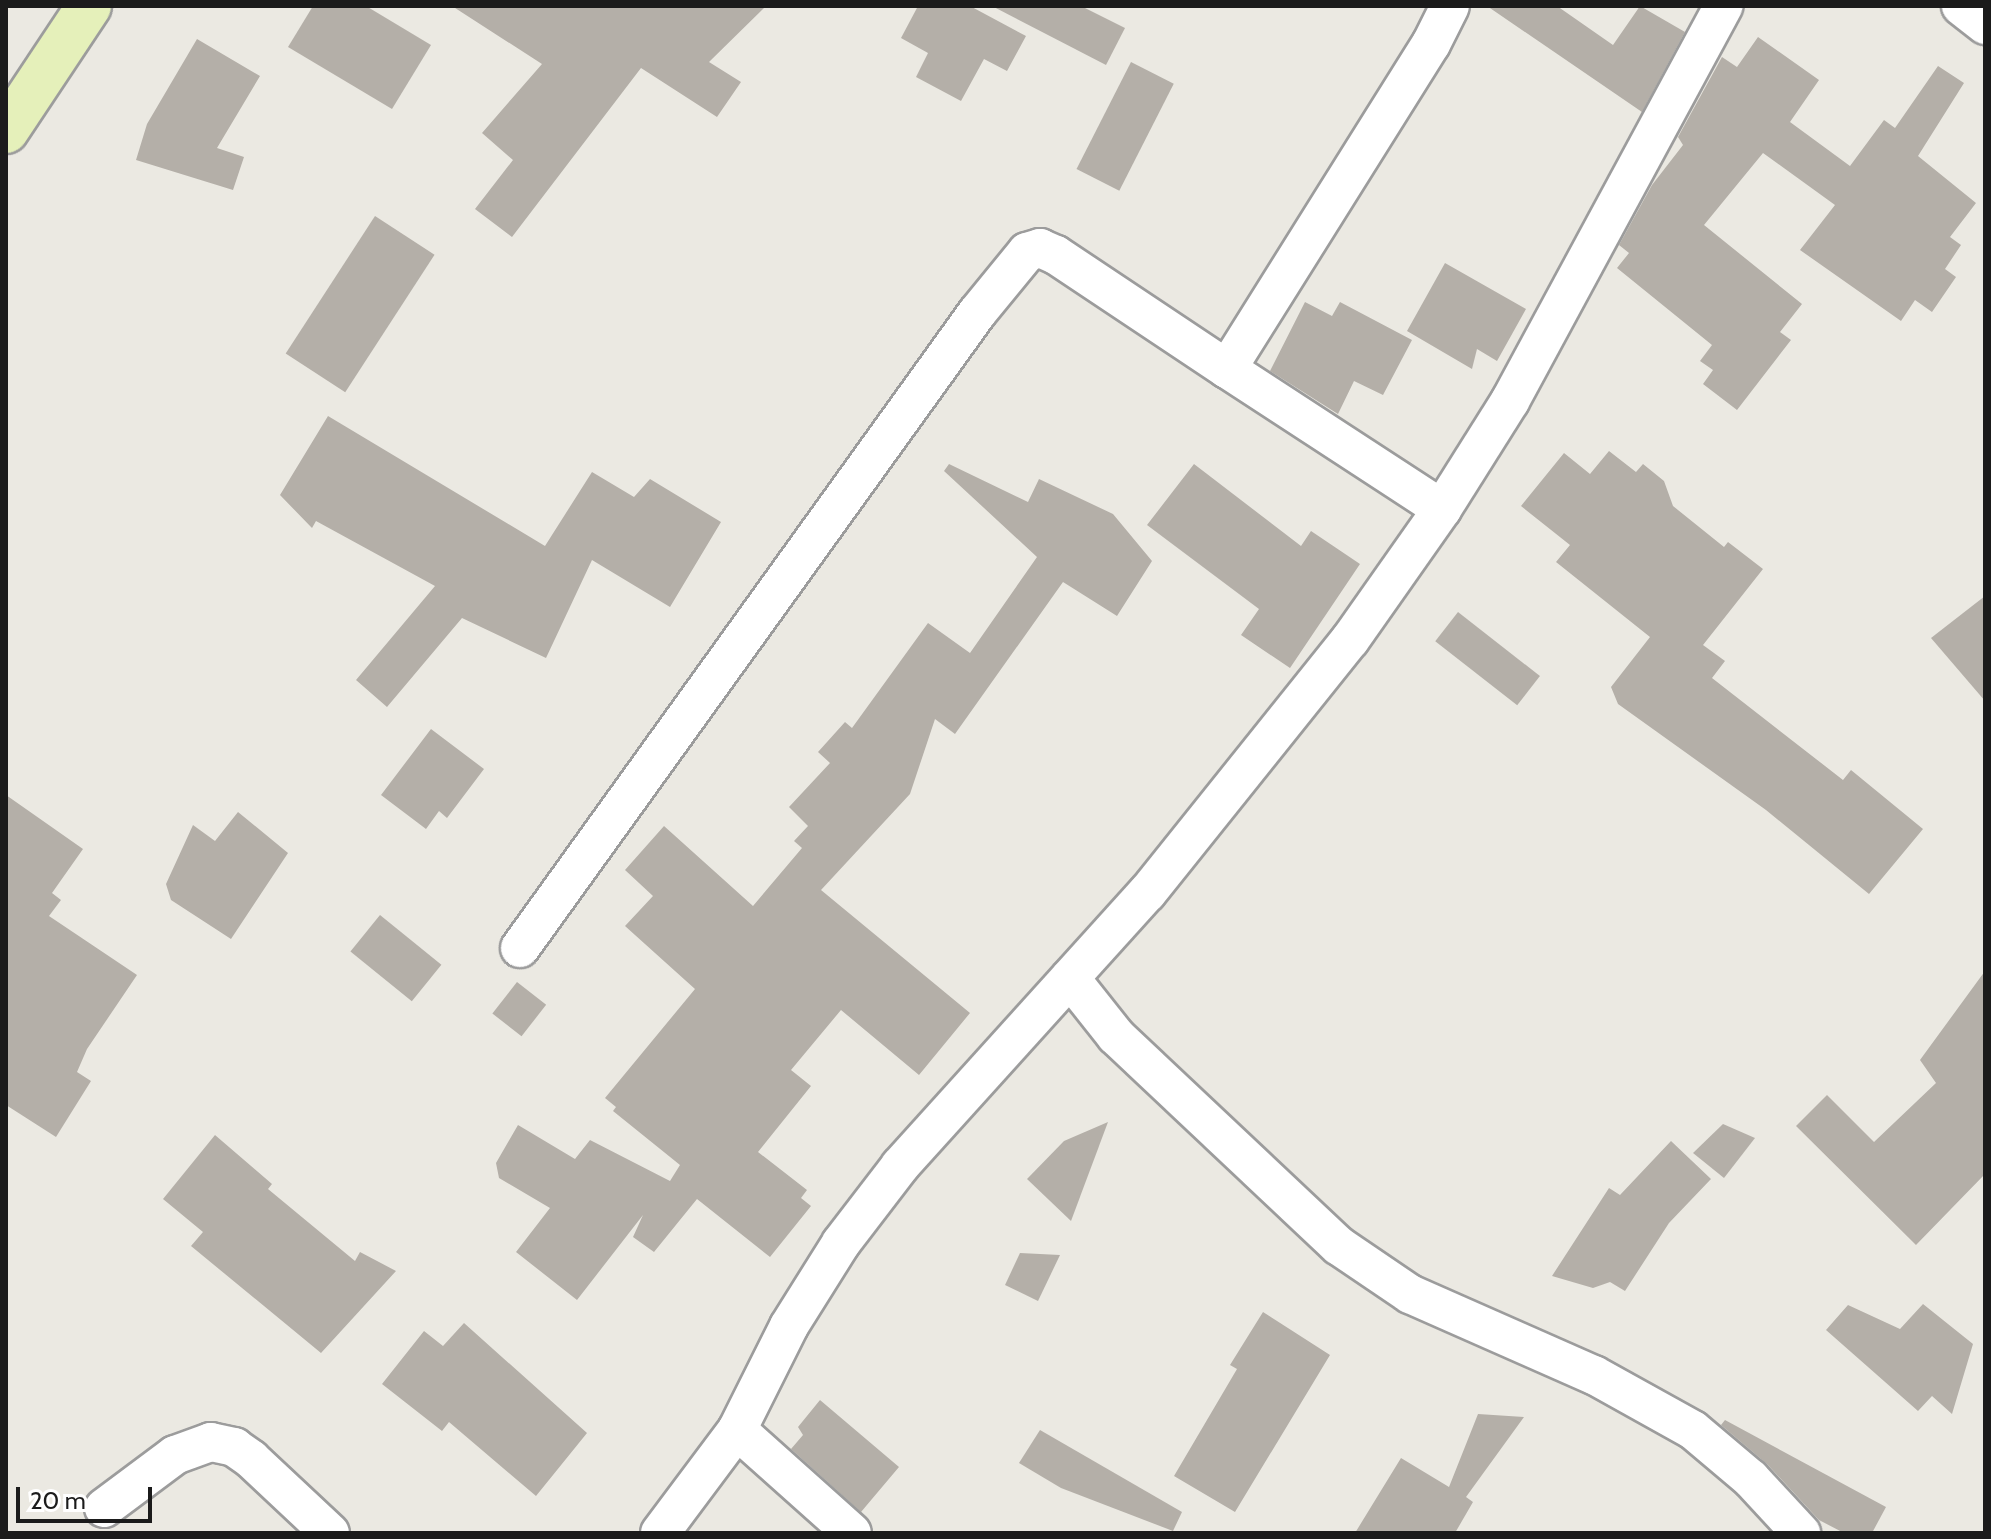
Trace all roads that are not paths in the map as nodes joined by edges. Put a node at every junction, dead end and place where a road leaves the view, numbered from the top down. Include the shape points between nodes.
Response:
1 (89, 6) edge
2 (1450, 6) edge
3 (1724, 6) edge
4 (1961, 6) edge
5 (1985, 25) edge
6 (6, 131) edge
7 (1227, 369) junction
8 (1442, 509) junction
9 (520, 948) dead end
10 (1070, 978) junction
11 (737, 1430) junction
12 (104, 1508) dead end
13 (330, 1533) edge
14 (660, 1533) edge
15 (852, 1533) edge
16 (1801, 1533) edge

1 - 6 street
2 - 7 street
3 - 8 street via 1510,401
4 - 5 street
7 - 8 street
7 - 9 street via 1056,255 1040,248 1027,252 977,313
8 - 10 street via 1350,640 1147,893
10 - 11 street via 900,1166 841,1243 789,1326
10 - 16 street via 1116,1036 1339,1246 1410,1294 1594,1375 1693,1430 1751,1479
11 - 14 street
11 - 15 street
12 - 13 street via 175,1455 211,1442 234,1447 251,1459

